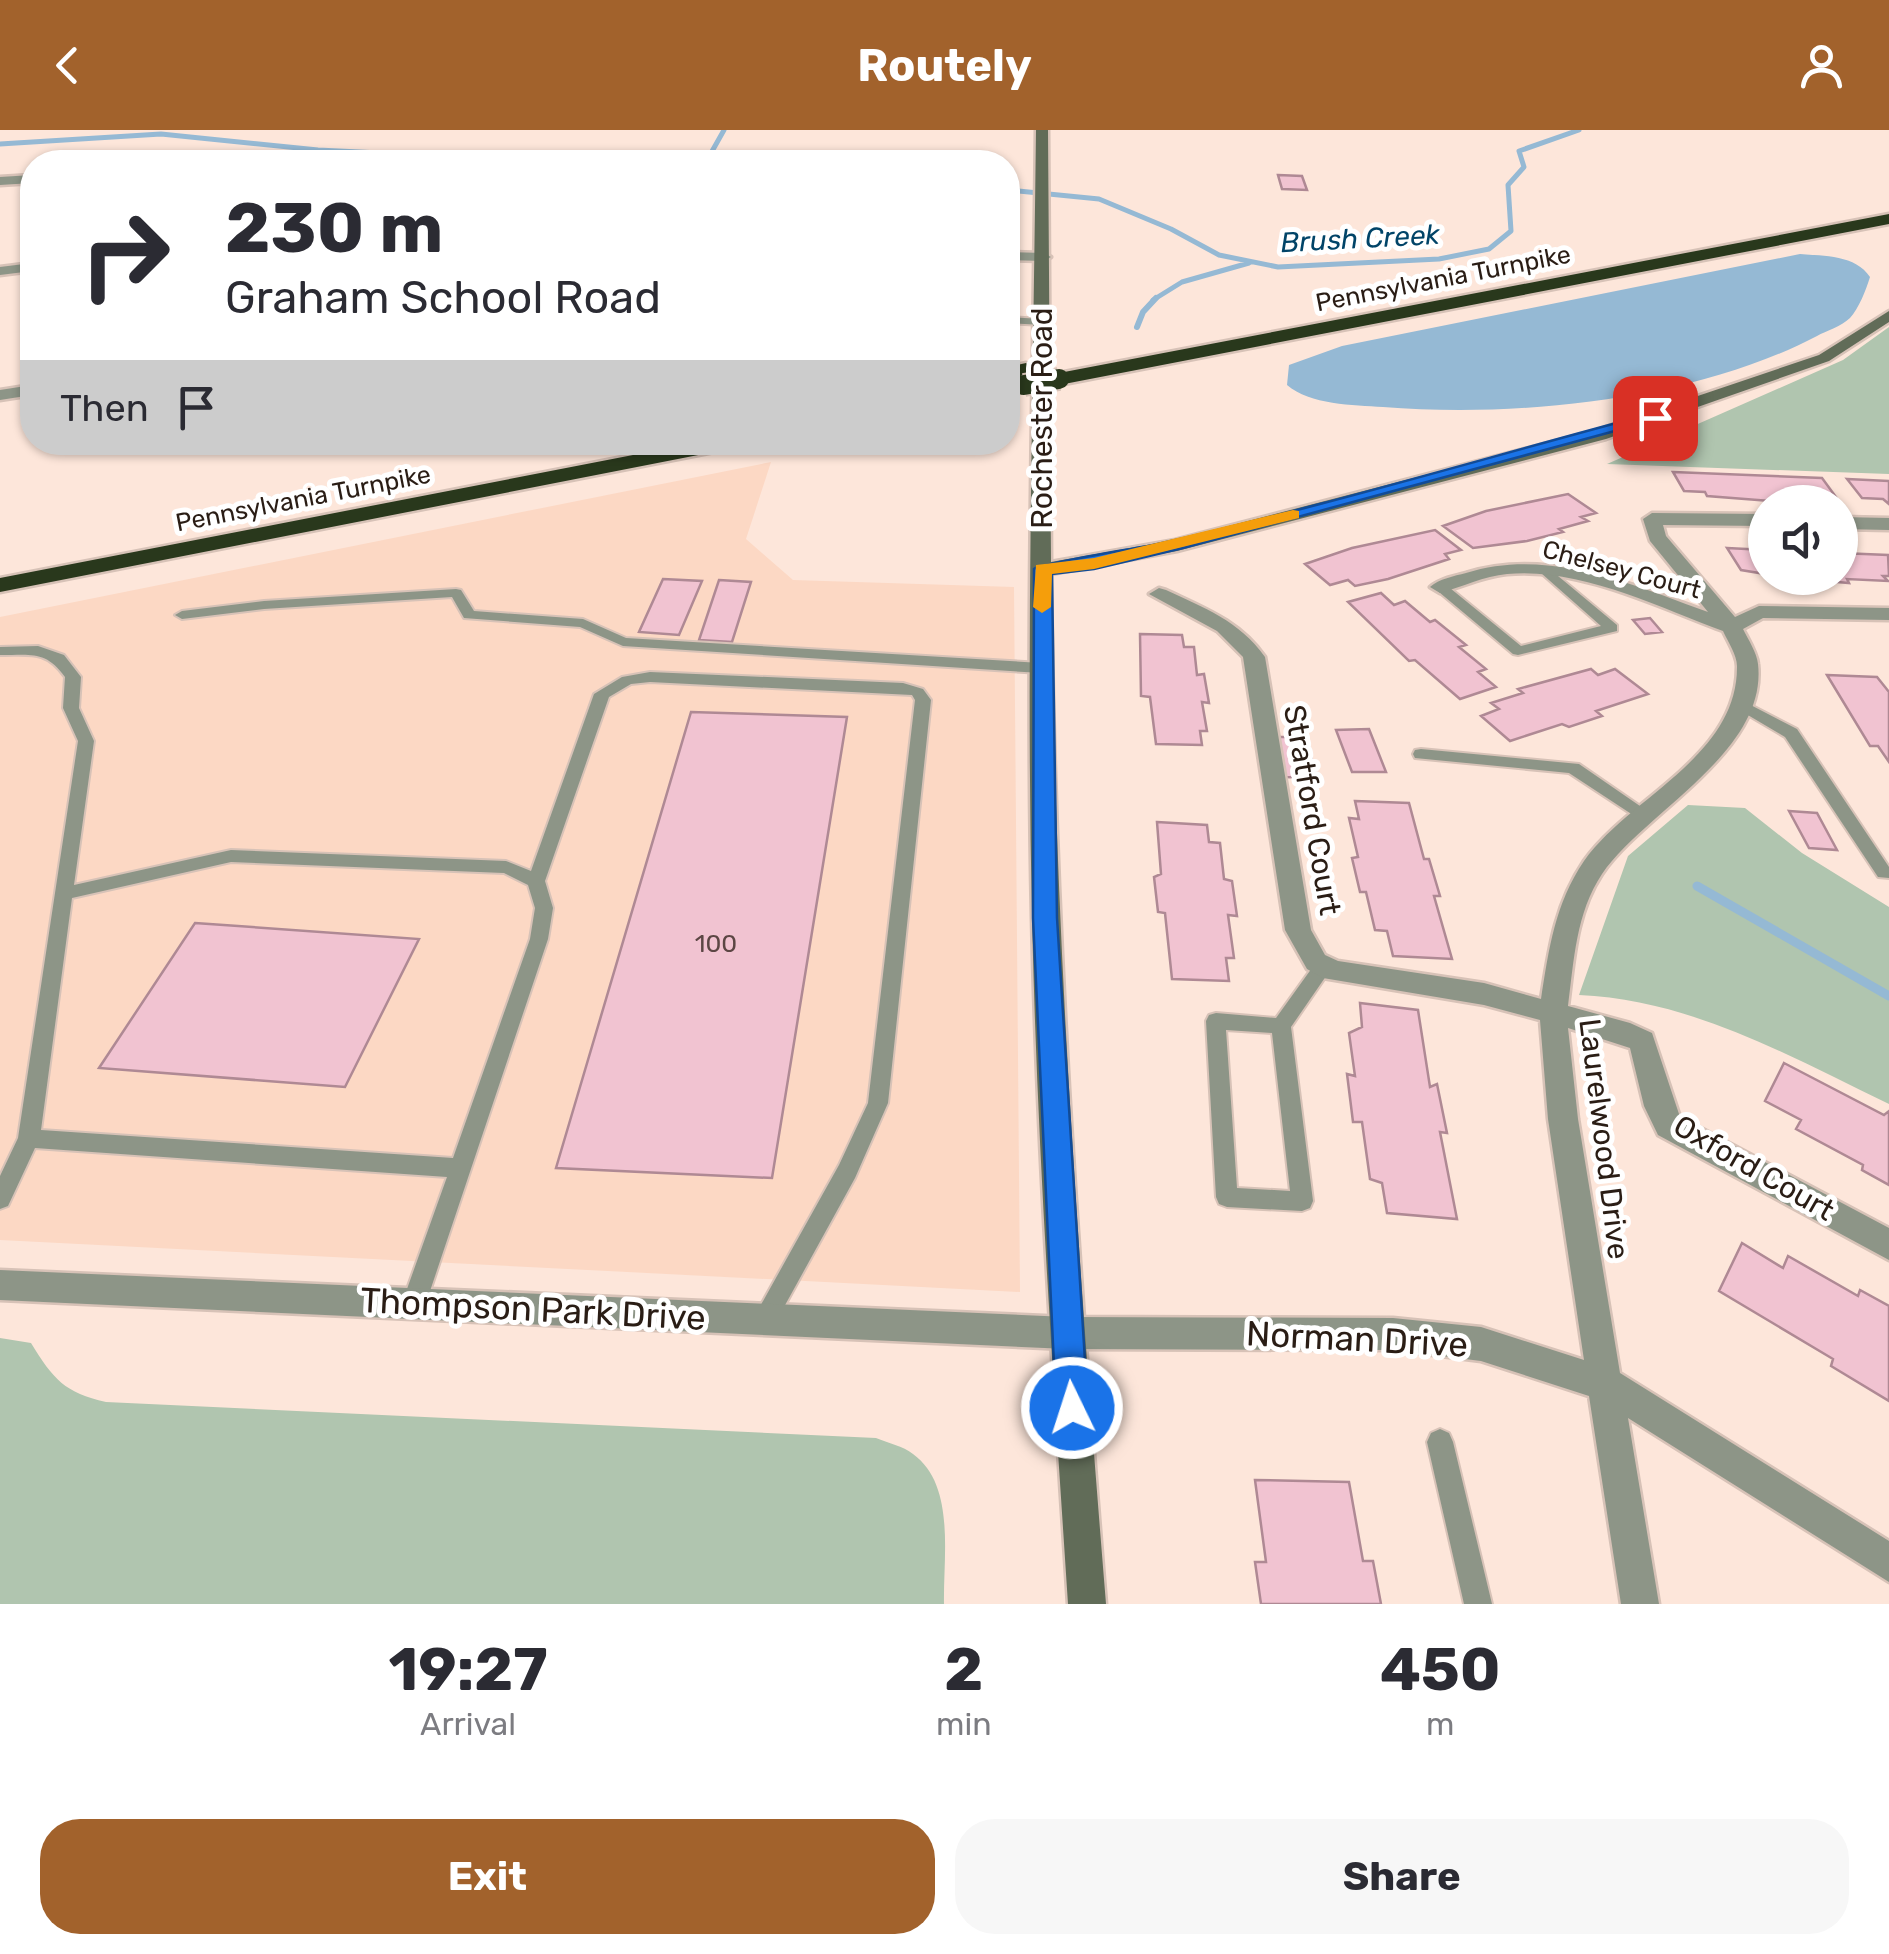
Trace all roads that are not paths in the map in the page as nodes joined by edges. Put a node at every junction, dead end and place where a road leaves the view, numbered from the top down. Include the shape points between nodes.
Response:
1 (1042, 130) edge
2 (1889, 208) edge
3 (1889, 219) edge
4 (1020, 257) edge
5 (1044, 258) junction
6 (1889, 316) edge
7 (1020, 321) edge
8 (1042, 322) junction
9 (1059, 371) junction
10 (1020, 378) edge
11 (572, 455) edge
12 (668, 455) edge
13 (1748, 520) edge
14 (1858, 523) edge
15 (1889, 524) edge
16 (0, 565) edge
17 (1043, 569) junction
18 (1546, 570) junction
19 (0, 586) edge
20 (1440, 587) joint
21 (1159, 594) dead end
22 (1889, 614) edge
23 (182, 615) dead end
24 (1732, 627) junction
25 (0, 651) edge
26 (1041, 668) junction
27 (1740, 705) junction
28 (1421, 754) dead end
29 (1645, 815) junction
30 (1884, 873) dead end
31 (536, 881) junction
32 (66, 893) junction
33 (1324, 966) junction
34 (1553, 1014) junction
35 (1281, 1026) junction
36 (29, 1138) junction
37 (459, 1168) junction
38 (0, 1199) edge
39 (1889, 1246) edge
40 (0, 1285) edge
41 (414, 1303) junction
42 (764, 1319) junction
43 (1067, 1333) junction
44 (1607, 1384) junction
45 (1440, 1442) dead end
46 (1889, 1564) edge
47 (1087, 1604) edge
48 (1478, 1604) edge
49 (1640, 1604) edge

1 - 5 street, Rochester Road
2 - 9 highway, Pennsylvania Turnpike
3 - 9 highway, Pennsylvania Turnpike
4 - 5 street
5 - 8 street, Rochester Road
6 - 17 street via 1824,358 1600,435 1177,545
7 - 8 lane
8 - 17 street, Rochester Road
9 - 10 highway, Pennsylvania Turnpike, bridge
11 - 16 highway, Pennsylvania Turnpike
12 - 19 highway, Pennsylvania Turnpike
13 - 24 street, Laurelwood Drive via 1652,519 1657,537
14 - 15 street
17 - 26 street, Rochester Road
18 - 20 street, Chelsey Court via 1507,568
18 - 20 lane via 1612,628 1518,651
18 - 24 street, Chelsey Court
21 - 33 street, Stratford Court via 1231,631 1254,657 1298,930
22 - 24 street via 1760,612
23 - 26 lane via 456,594 470,615 583,623 622,642
24 - 27 street, Laurelwood Drive via 1748,663
25 - 32 lane via 38,650 59,658 73,677 71,708 86,742
26 - 43 street, Rochester Road via 1045,918
27 - 29 street, Laurelwood Drive via 1710,756
27 - 30 lane via 1791,733
28 - 29 lane via 1573,768
29 - 34 street, Laurelwood Drive via 1596,864 1576,897
31 - 32 lane via 506,867 232,856
31 - 37 lane via 544,908 539,938
31 - 42 lane via 602,694 614,685 650,677 918,692 878,1103
32 - 36 lane
33 - 34 street via 1484,994
33 - 35 lane
34 - 39 street, Oxford Court via 1642,1041 1658,1106 1670,1126
34 - 44 street, Laurelwood Drive via 1563,1119
35 - 35 lane via 1216,1021 1227,1197 1302,1201
36 - 37 lane
36 - 38 lane
37 - 41 lane
40 - 41 street, Thompson Park Drive
41 - 42 street, Thompson Park Drive
42 - 43 street, Thompson Park Drive
43 - 44 street, Norman Drive via 1393,1334 1481,1344
43 - 47 street, Rochester Road
44 - 46 street, Norman Drive
44 - 49 street, Laurelwood Drive
45 - 48 lane

